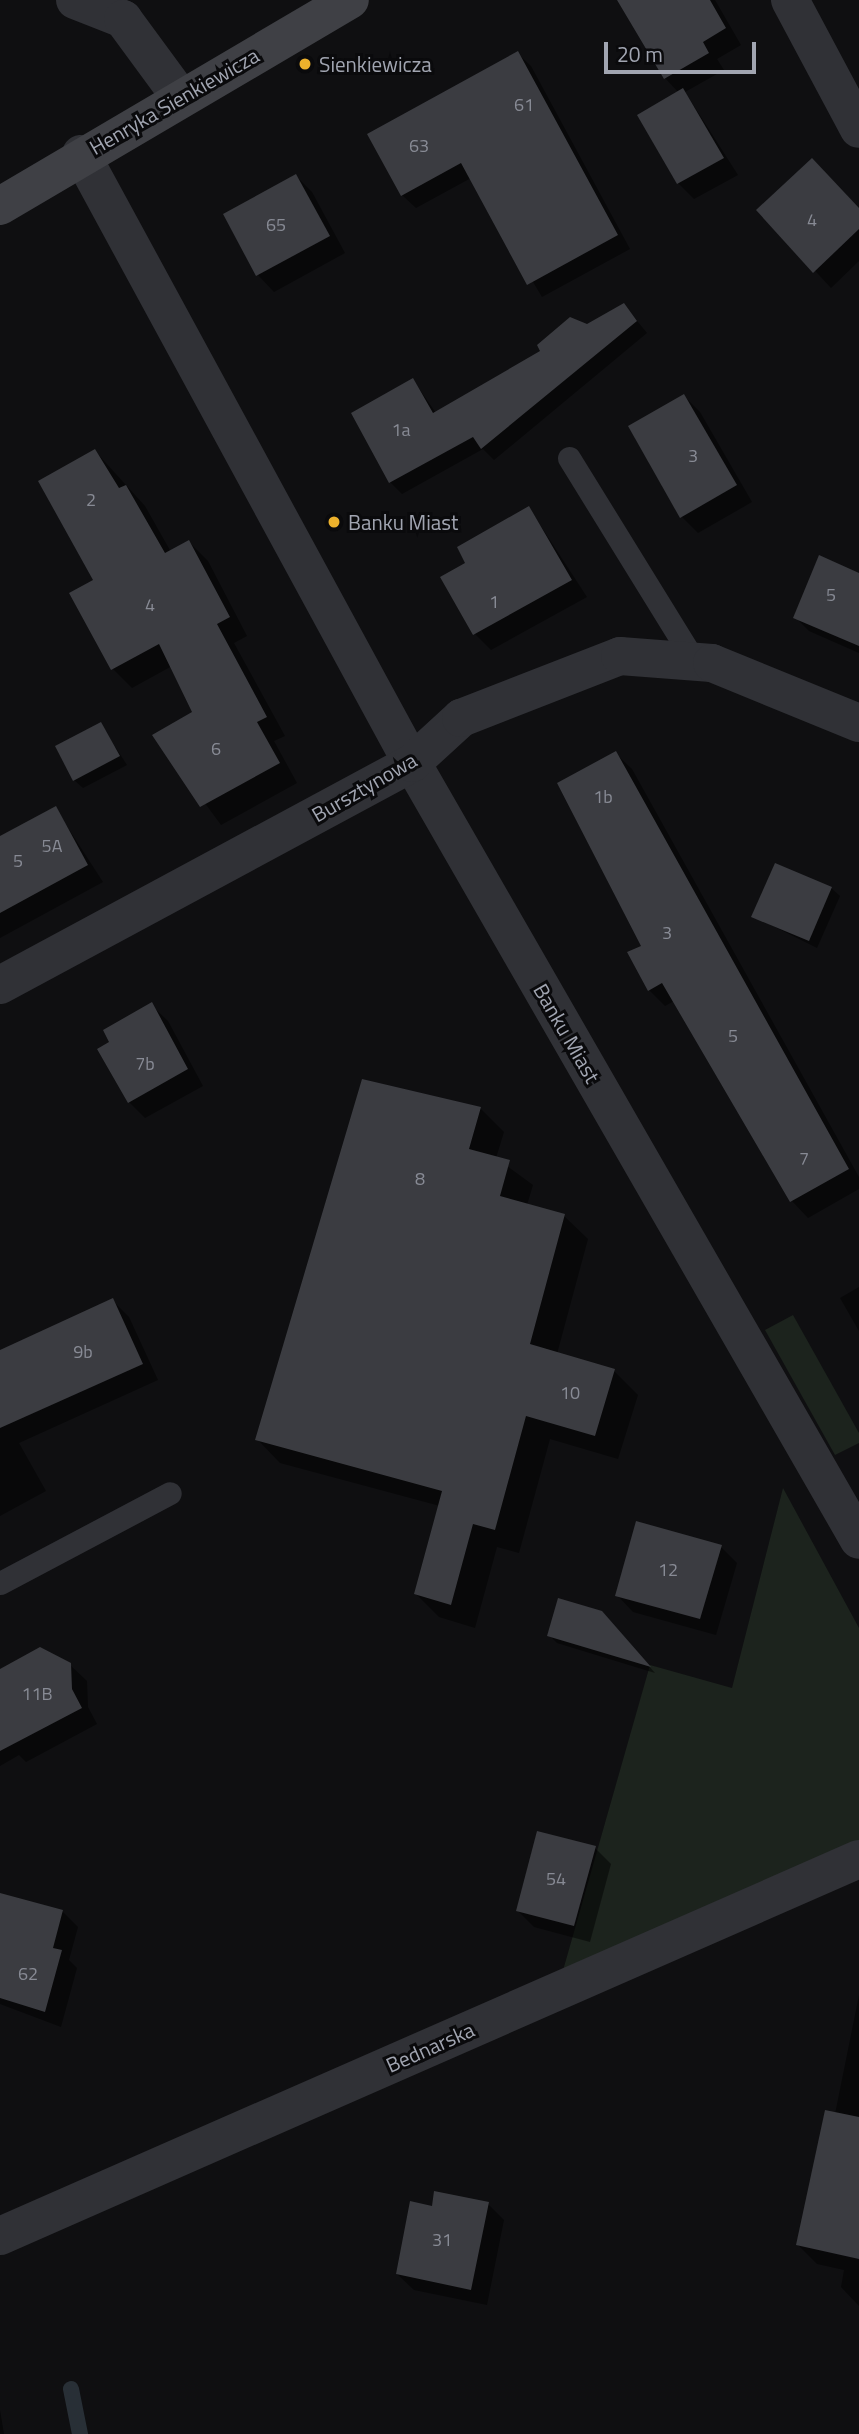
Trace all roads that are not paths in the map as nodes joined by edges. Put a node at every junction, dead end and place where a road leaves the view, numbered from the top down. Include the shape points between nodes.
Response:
1 (75, 0) edge
2 (350, 0) edge
3 (790, 0) edge
4 (181, 98) junction
5 (859, 129) edge
6 (81, 154) junction
7 (0, 206) edge
8 (569, 458) dead end
9 (695, 662) junction
10 (859, 723) edge
11 (412, 763) junction
12 (0, 985) edge
13 (170, 1493) dead end
14 (859, 1540) edge
15 (0, 1583) edge
16 (859, 1859) edge
17 (0, 2236) edge

1 - 4 street via 123,19
2 - 4 street, Henryka Sienkiewicza
3 - 5 street
4 - 6 street, Henryka Sienkiewicza
6 - 7 street, Henryka Sienkiewicza
6 - 11 street, Banku Miast
8 - 9 lane
9 - 10 street, Bursztynowa
9 - 11 street, Bursztynowa via 620,656 461,718
11 - 12 street, Bursztynowa
11 - 14 street, Banku Miast
13 - 15 lane
16 - 17 street, Bednarska

